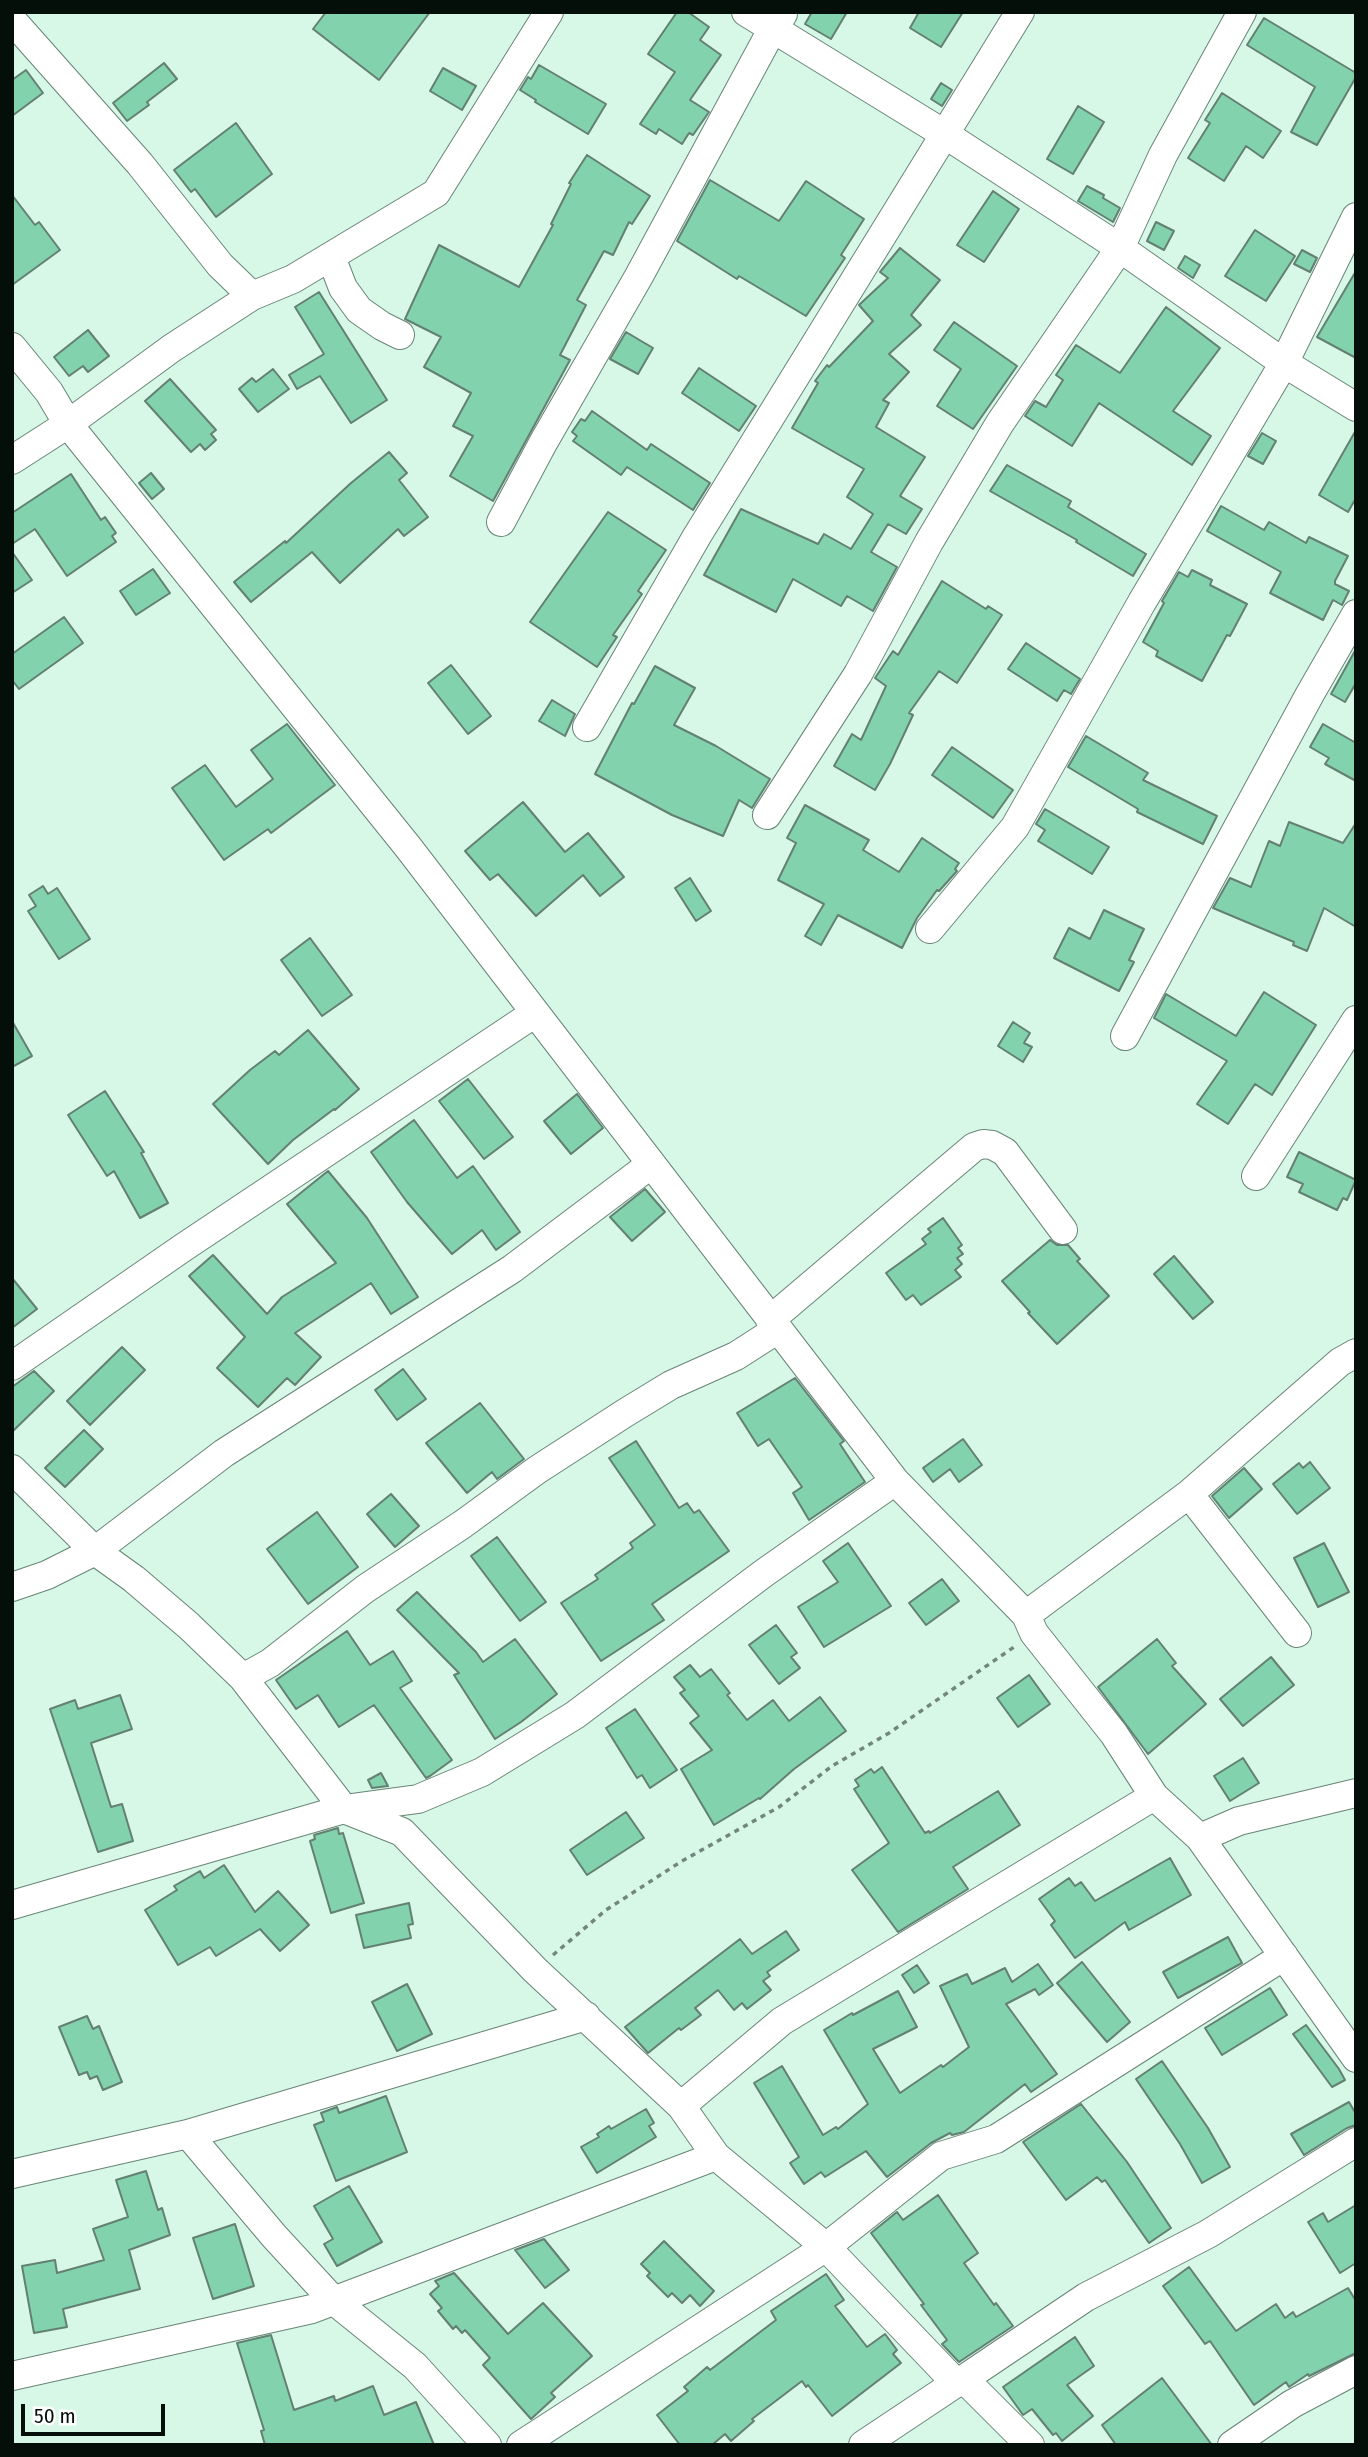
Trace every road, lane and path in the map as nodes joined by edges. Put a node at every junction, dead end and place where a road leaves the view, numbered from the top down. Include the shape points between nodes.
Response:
1 (549, 12) edge
2 (746, 12) edge
3 (1020, 12) edge
4 (1242, 12) edge
5 (12, 20) edge
6 (778, 20) edge
7 (946, 135) junction
8 (1356, 216) edge
9 (1120, 248) junction
10 (331, 257) junction
11 (252, 296) junction
12 (400, 335) dead end
13 (12, 347) edge
14 (1284, 363) junction
15 (1356, 407) edge
16 (68, 424) junction
17 (12, 460) edge
18 (501, 522) dead end
19 (1356, 614) edge
20 (587, 727) dead end
21 (767, 815) dead end
22 (930, 929) dead end
23 (535, 1013) junction
24 (1356, 1020) edge
25 (1125, 1036) dead end
26 (650, 1165) junction
27 (1255, 1176) dead end
28 (1063, 1230) dead end
29 (774, 1324) junction
30 (1356, 1353) edge
31 (12, 1366) edge
32 (12, 1469) edge
33 (895, 1480) junction
34 (1189, 1494) junction
35 (94, 1551) junction
36 (12, 1587) edge
37 (1030, 1624) junction
38 (1297, 1633) dead end
39 (243, 1678) junction
40 (1356, 1793) edge
41 (1154, 1796) junction
42 (344, 1809) junction
43 (1200, 1838) junction
44 (12, 1905) edge
45 (1284, 1956) junction
46 (535, 1970) junction
47 (586, 2016) junction
48 (1356, 2058) edge
49 (681, 2106) junction
50 (188, 2134) junction
51 (1356, 2143) edge
52 (716, 2156) junction
53 (12, 2174) edge
54 (826, 2247) junction
55 (332, 2299) junction
56 (1356, 2370) edge
57 (12, 2376) edge
58 (960, 2381) junction
59 (487, 2445) edge
60 (522, 2445) edge
61 (863, 2445) edge
62 (1030, 2445) edge
63 (1232, 2445) edge

1 - 10 street via 436,193
2 - 6 street
3 - 7 street
4 - 9 street via 1163,155
5 - 11 street via 140,164 220,265
6 - 7 street
6 - 18 street
7 - 9 street
7 - 20 street via 697,536
8 - 14 street
9 - 14 street
9 - 21 street via 1000,422 858,674
10 - 11 street
10 - 12 street via 343,288 359,310
11 - 16 street
13 - 16 street
14 - 15 street
14 - 22 street via 1016,827
16 - 17 street
16 - 23 street
19 - 25 street
23 - 26 street
23 - 31 street
24 - 27 street
26 - 29 street
26 - 35 street via 512,1269 224,1453
28 - 29 street via 1005,1152 983,1144
29 - 33 street
29 - 39 street via 736,1356 671,1385 537,1470
30 - 34 street
32 - 35 street
33 - 37 street
33 - 42 street via 575,1715 482,1772 418,1798
34 - 37 street
34 - 38 street
35 - 36 street
35 - 39 street via 143,1587
37 - 41 street via 1114,1734
37 - 46 path via 889,1732 832,1766 779,1807 606,1910
39 - 42 street
40 - 43 street via 1239,1821
41 - 43 street
41 - 49 street via 782,2021
42 - 44 street
42 - 46 street via 402,1832
43 - 45 street
45 - 48 street
45 - 54 street via 996,2139 940,2155
46 - 47 street
47 - 49 street
47 - 50 street
49 - 52 street
50 - 53 street
50 - 55 street
51 - 58 street via 1208,2234 1086,2297
52 - 54 street
52 - 55 street
54 - 58 street
54 - 60 street
55 - 57 street via 312,2309
55 - 59 street via 415,2366
56 - 63 street via 1292,2404
58 - 61 street
58 - 62 street

